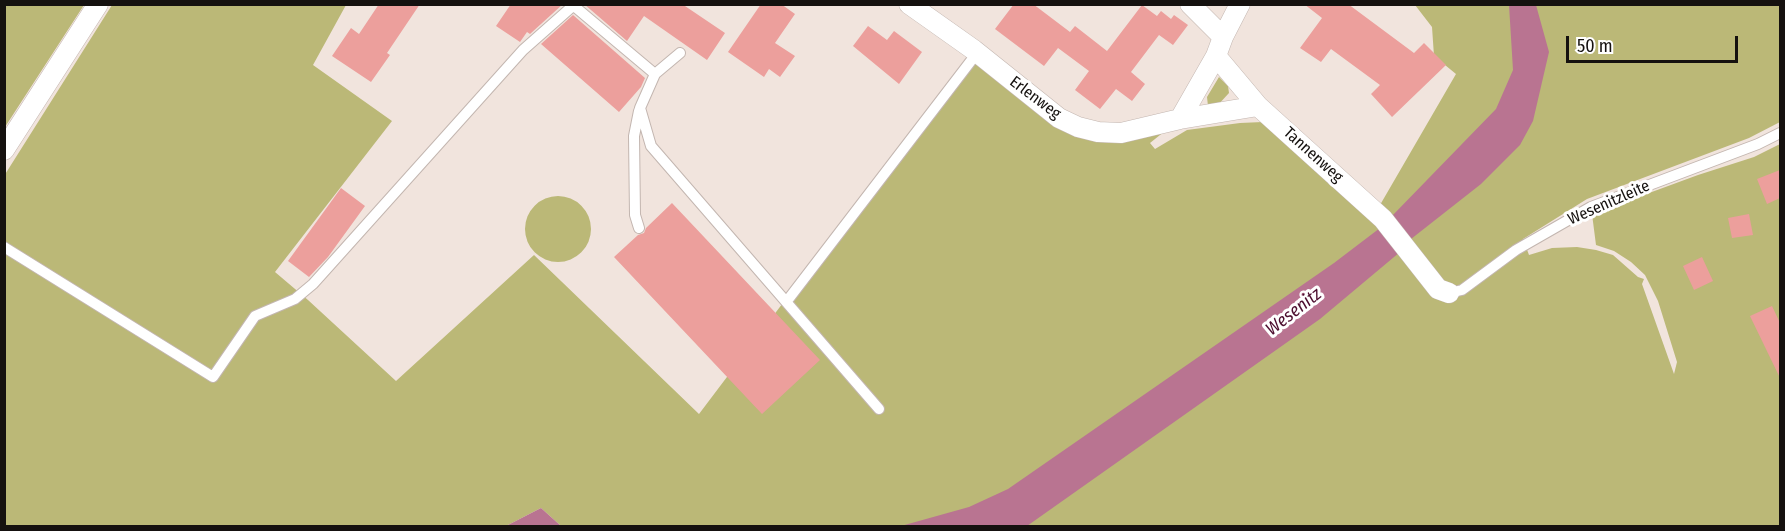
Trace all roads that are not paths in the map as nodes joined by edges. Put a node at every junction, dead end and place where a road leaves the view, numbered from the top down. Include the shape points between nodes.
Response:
1 (98, 4) edge
2 (909, 4) edge
3 (1190, 4) edge
4 (1240, 4) edge
5 (574, 5) edge
6 (1223, 37) junction
7 (680, 53) dead end
8 (977, 53) junction
9 (1216, 56) junction
10 (656, 74) junction
11 (1258, 105) junction
12 (640, 108) junction
13 (1180, 119) junction
14 (1780, 133) edge
15 (4, 150) edge
16 (639, 228) dead end
17 (4, 247) edge
18 (1449, 293) joint
19 (787, 301) junction
20 (879, 409) dead end

1 - 15 street
2 - 8 street, Erlenweg
3 - 6 street
4 - 6 street
5 - 10 lane
5 - 17 lane via 523,50 313,284 295,299 255,316 213,377
6 - 9 street
7 - 10 lane
8 - 13 street, Erlenweg via 1059,118 1078,127 1121,133
8 - 19 lane
9 - 11 street, Tannenweg
9 - 13 street
10 - 12 lane
11 - 13 street, Erlenweg
11 - 18 street, Tannenweg via 1383,219 1438,289
12 - 16 lane via 634,136 635,215
12 - 19 lane via 651,146
14 - 18 lane, Wesenitzleite via 1591,207 1516,250 1462,291
19 - 20 lane

